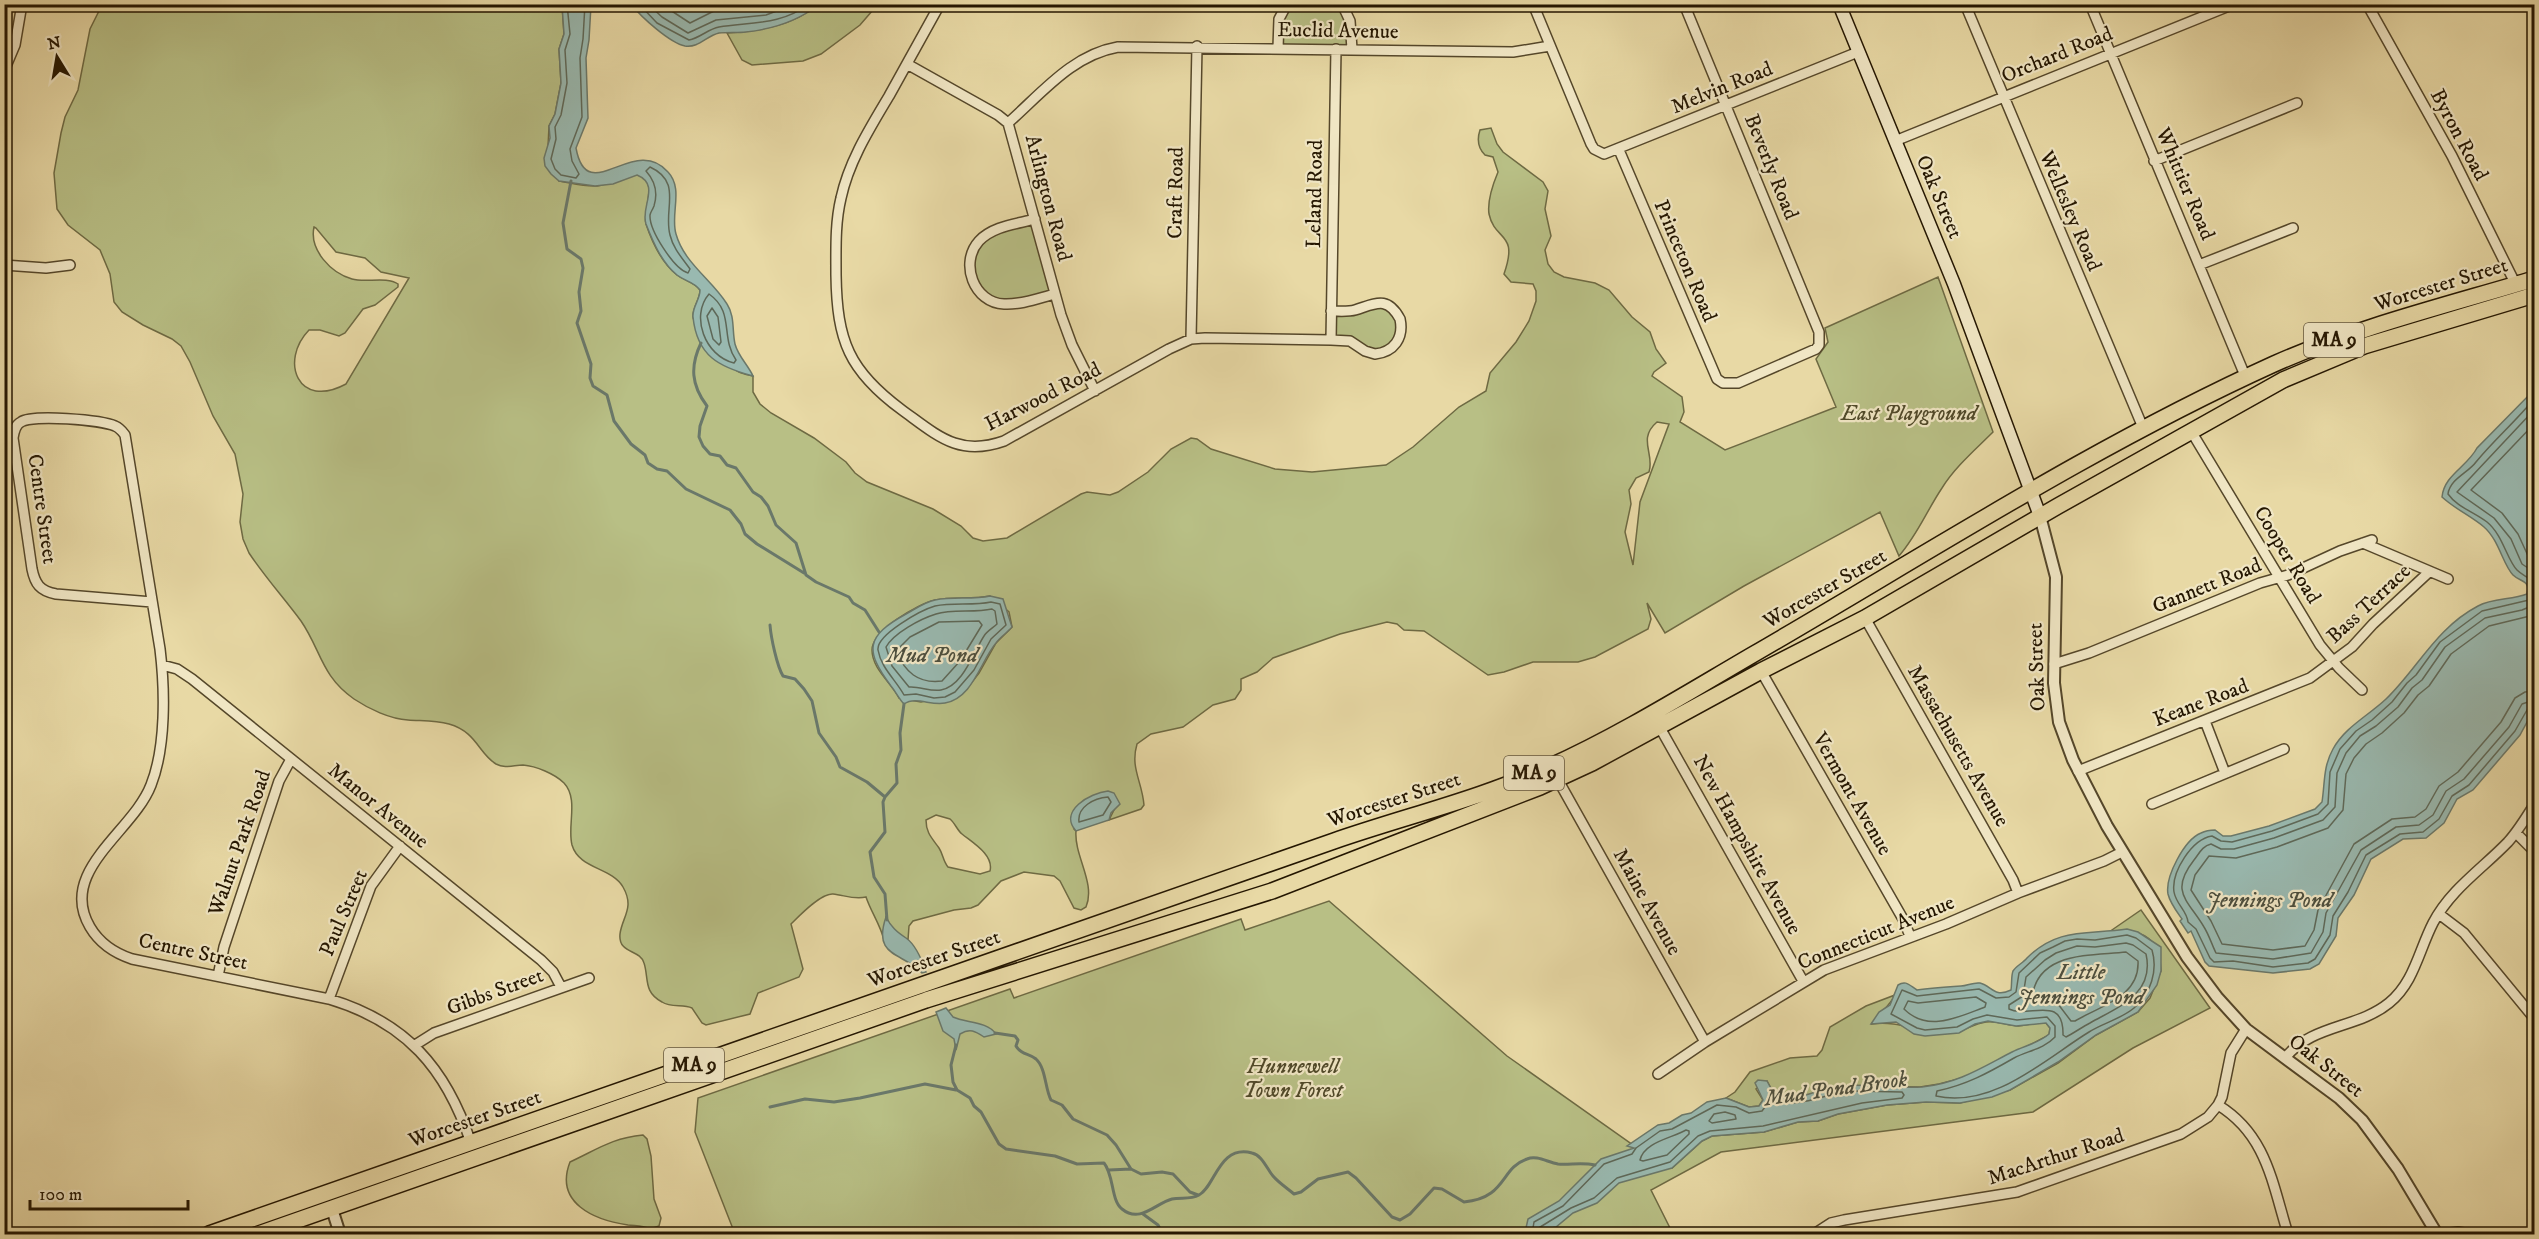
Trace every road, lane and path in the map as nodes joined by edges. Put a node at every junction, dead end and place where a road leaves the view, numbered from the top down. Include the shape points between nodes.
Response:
1 (22, 4) edge
2 (940, 4) edge
3 (1287, 4) edge
4 (1342, 4) edge
5 (1533, 4) edge
6 (1684, 4) edge
7 (1839, 4) edge
8 (1965, 4) edge
9 (2090, 4) edge
10 (2234, 4) edge
11 (2367, 4) edge
12 (2530, 4) edge
13 (2217, 7) edge
14 (2535, 13) edge
15 (1197, 46) junction
16 (1550, 46) junction
17 (1278, 48) junction
18 (1336, 49) junction
19 (1352, 49) junction
20 (1858, 52) junction
21 (2110, 53) junction
22 (907, 64) junction
23 (4, 71) edge
24 (2002, 97) junction
25 (2296, 104) dead end
26 (1726, 106) junction
27 (1008, 123) junction
28 (1895, 141) junction
29 (1619, 150) junction
30 (2154, 161) junction
31 (1035, 219) junction
32 (2293, 228) dead end
33 (4, 265) edge
34 (70, 265) dead end
35 (2199, 265) junction
36 (2535, 279) edge
37 (2516, 285) junction
38 (1054, 294) junction
39 (2535, 295) edge
40 (1331, 311) junction
41 (1191, 339) junction
42 (1331, 339) junction
43 (2246, 378) junction
44 (1723, 383) joint
45 (1095, 391) junction
46 (2144, 430) junction
47 (2191, 430) junction
48 (2032, 491) junction
49 (2040, 516) junction
50 (2429, 572) junction
51 (2279, 577) junction
52 (2448, 579) dead end
53 (152, 602) junction
54 (1865, 618) junction
55 (2334, 662) junction
56 (2054, 664) junction
57 (162, 665) junction
58 (1761, 671) junction
59 (2362, 690) dead end
60 (2205, 722) junction
61 (1659, 726) junction
62 (2284, 749) dead end
63 (291, 759) junction
64 (2078, 771) junction
65 (2225, 773) junction
66 (1558, 780) junction
67 (2152, 804) dead end
68 (2535, 805) edge
69 (1381, 825) junction
70 (2516, 833) junction
71 (400, 846) junction
72 (1388, 847) junction
73 (2535, 851) edge
74 (2122, 852) junction
75 (2018, 893) junction
76 (2439, 914) junction
77 (1910, 936) junction
78 (218, 976) junction
79 (589, 978) dead end
80 (1803, 981) junction
81 (561, 987) junction
82 (329, 999) junction
83 (2535, 1018) edge
84 (2246, 1029) junction
85 (1704, 1041) junction
86 (415, 1045) junction
87 (2284, 1058) junction
88 (1658, 1074) dead end
89 (2218, 1105) junction
90 (471, 1143) junction
91 (332, 1209) junction
92 (2535, 1233) edge
93 (209, 1234) edge
94 (258, 1234) edge
95 (340, 1234) edge
96 (1814, 1234) edge
97 (2288, 1234) edge
98 (2437, 1234) edge
99 (2443, 1234) edge
100 (2469, 1234) edge
101 (2528, 1234) edge

1 - 23 street via 15,45
2 - 22 street, Harwood Road
3 - 17 street via 1279,19
4 - 19 street via 1350,21
5 - 16 street
6 - 26 street, Beverly Road
7 - 20 main road, Oak Street
8 - 24 street, Wellesley Road
9 - 21 street, Whittier Road
10 - 13 street, Orchard Road
11 - 37 street, Byron Road via 2452,156
12 - 14 street
13 - 21 street, Orchard Road
15 - 17 street, Euclid Avenue
15 - 27 street, Euclid Avenue via 1130,45 1095,52 1068,69
15 - 41 street, Craft Road
16 - 19 street, Euclid Avenue via 1513,52
16 - 29 street, Melvin Road via 1591,144 1599,153
17 - 18 street, Euclid Avenue
18 - 19 street, Euclid Avenue
18 - 40 street, Leland Road
20 - 26 street, Melvin Road
20 - 28 main road, Oak Street
21 - 24 street, Orchard Road
21 - 30 street, Whittier Road
22 - 27 street, Arlington Road
22 - 45 street, Harwood Road via 854,158 838,214 838,314 856,366 873,387 907,414 943,439 967,448 1004,441
24 - 28 street, Orchard Road
24 - 46 street, Wellesley Road
25 - 30 street
26 - 29 street, Melvin Road
26 - 44 street, Beverly Road via 1820,332 1819,345 1812,353 1738,383
27 - 31 street, Arlington Road
28 - 48 main road, Oak Street
29 - 44 street, Princeton Road via 1713,374
30 - 35 street, Whittier Road
31 - 38 street, Arlington Road
31 - 38 street via 1000,228 979,241 970,256 970,272 978,289 997,303 1013,304
32 - 35 street
33 - 34 street
35 - 43 street, Whittier Road
36 - 37 highway, Worcester Street / MA 9
37 - 43 highway, Worcester Street / MA 9 via 2347,336
38 - 45 street, Arlington Road via 1072,345
39 - 47 highway, Worcester Street / MA 9 via 2337,356 2283,380
40 - 42 street, Leland Road
40 - 42 street, Harwood Road via 1381,303 1393,309 1401,326 1398,341 1381,353 1365,351 1350,341
41 - 42 street, Harwood Road
41 - 45 street, Harwood Road
43 - 46 highway, Worcester Street / MA 9
46 - 48 highway, Worcester Street / MA 9
47 - 49 highway, Worcester Street / MA 9
47 - 51 street, Cooper Road
48 - 49 main road, Oak Street
48 - 69 highway, Worcester Street / MA 9 via 1581,752 1494,789
49 - 54 highway, Worcester Street / MA 9
49 - 56 street, Oak Street via 2056,577
50 - 51 street, Gannett Road via 2368,541
50 - 52 street
50 - 55 street, Bass Terrace
51 - 55 street, Cooper Road
51 - 56 street, Gannett Road
53 - 53 street, Centre Street via 121,429 105,423 22,420 16,425 13,438 32,568 39,587 56,594
53 - 57 street, Centre Street
54 - 58 highway, Worcester Street / MA 9
54 - 75 street, Massachusetts Avenue
55 - 59 street, Cooper Road
55 - 60 street, Keane Road via 2304,682
56 - 64 street, Oak Street via 2059,722
57 - 63 street, Manor Avenue via 192,679
57 - 78 street, Centre Street via 160,741 152,782 140,807 91,865 83,886 84,909 93,933 120,955
58 - 61 highway, Worcester Street / MA 9
58 - 77 street, Vermont Avenue
60 - 64 street, Keane Road
60 - 65 street
61 - 66 highway, Worcester Street / MA 9
61 - 80 street, New Hampshire Avenue
62 - 65 street
63 - 71 street, Manor Avenue
63 - 78 street, Walnut Park Road via 279,781
64 - 74 street, Oak Street
65 - 67 street
66 - 72 highway, Worcester Street / MA 9
66 - 85 street, Maine Avenue
68 - 70 street
69 - 72 highway
69 - 90 highway, Worcester Street / MA 9
70 - 73 street
70 - 76 street via 2461,884
71 - 81 street, Manor Avenue via 542,960
71 - 82 street, Paul Street via 371,886
72 - 91 highway, Worcester Street / MA 9 via 1263,894 926,1000
74 - 75 street, Connecticut Avenue
74 - 84 street, Oak Street via 2196,970
75 - 77 street, Connecticut Avenue
76 - 83 street via 2464,933
76 - 87 street via 2409,980 2395,997 2366,1016 2301,1041
77 - 80 street, Connecticut Avenue
78 - 82 street, Centre Street
79 - 81 street, Gibbs Street
80 - 85 street, Connecticut Avenue
81 - 86 street, Gibbs Street via 434,1033
82 - 86 street, Centre Street via 375,1017
84 - 87 street, Oak Street
84 - 89 street via 2231,1053
85 - 88 street, Connecticut Avenue
86 - 90 street, Centre Street via 447,1085
87 - 98 street, Oak Street via 2362,1120 2398,1168
89 - 96 street, MacArthur Road via 2208,1117 2181,1134 2038,1185 1996,1196 1844,1220
89 - 97 street via 2245,1125 2257,1142
90 - 93 highway, Worcester Street / MA 9
91 - 94 highway, Worcester Street / MA 9
91 - 95 street
92 - 101 street
99 - 100 street

